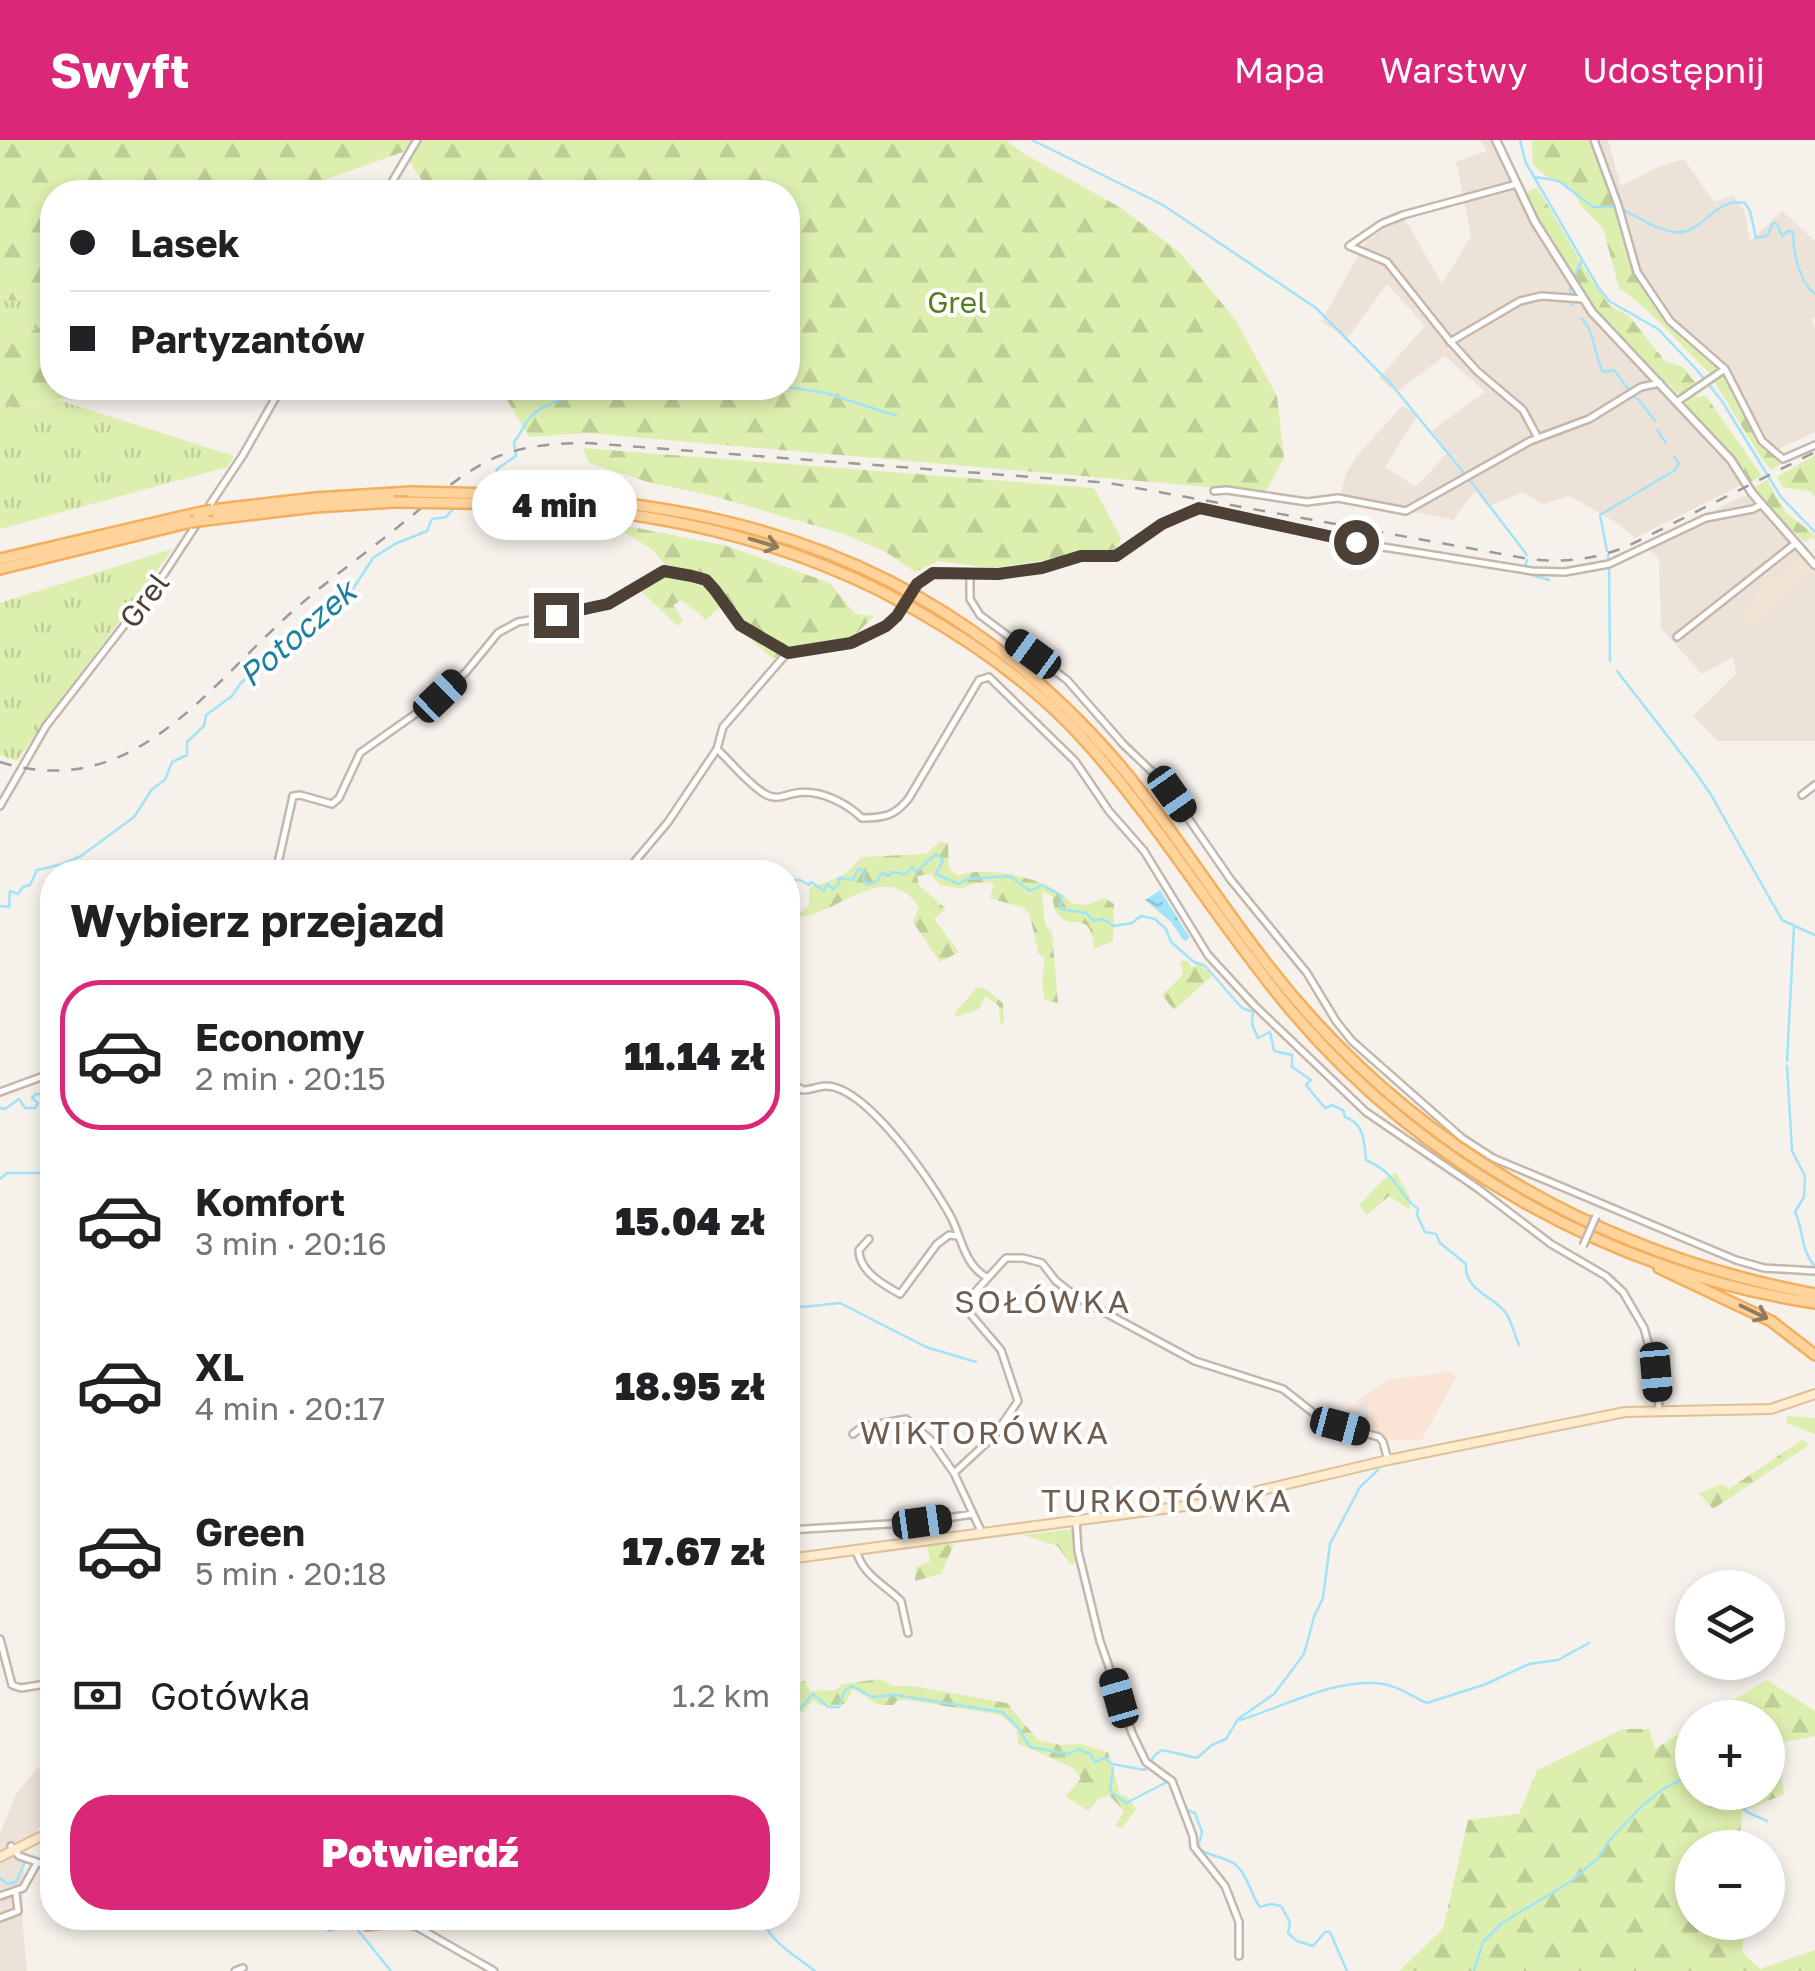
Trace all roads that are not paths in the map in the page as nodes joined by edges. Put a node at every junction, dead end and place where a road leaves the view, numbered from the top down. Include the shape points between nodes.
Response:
1 (416, 140) edge
2 (1496, 140) edge
3 (1594, 140) edge
4 (393, 180) edge
5 (1517, 184) junction
6 (1583, 298) junction
7 (1450, 342) junction
8 (1725, 369) junction
9 (1660, 382) junction
10 (273, 400) edge
11 (1678, 401) junction
12 (1538, 438) junction
13 (1815, 445) edge
14 (1214, 492) dead end
15 (1762, 504) junction
16 (198, 519) junction
17 (1796, 544) junction
18 (0, 559) edge
19 (1815, 566) edge
20 (0, 569) edge
21 (970, 574) junction
22 (886, 586) junction
23 (1677, 637) dead end
24 (788, 653) junction
25 (717, 749) junction
26 (1815, 785) edge
27 (1802, 794) dead end
28 (0, 806) edge
29 (279, 860) edge
30 (636, 860) edge
31 (40, 1077) edge
32 (800, 1088) edge
33 (0, 1092) edge
34 (1601, 1203) junction
35 (958, 1236) junction
36 (870, 1239) dead end
37 (1634, 1255) junction
38 (1578, 1260) junction
39 (1815, 1271) edge
40 (988, 1278) junction
41 (1815, 1294) edge
42 (1815, 1303) edge
43 (1815, 1355) edge
44 (1813, 1394) edge
45 (1659, 1409) junction
46 (852, 1434) dead end
47 (1388, 1460) junction
48 (954, 1472) junction
49 (973, 1514) junction
50 (1076, 1521) junction
51 (800, 1529) edge
52 (982, 1533) junction
53 (856, 1550) junction
54 (800, 1557) edge
55 (908, 1633) dead end
56 (0, 1639) edge
57 (40, 1686) edge
58 (40, 1834) edge
59 (4, 1851) edge
60 (37, 1863) junction
61 (40, 1864) edge
62 (16, 1893) junction
63 (0, 1896) edge
64 (0, 1918) edge
65 (422, 1930) edge
66 (1239, 1956) dead end
67 (494, 1971) edge

1 - 4 street
2 - 5 street
3 - 8 street via 1637,272 1670,321
5 - 6 street
5 - 7 street via 1403,214 1349,246 1387,262
6 - 7 street via 1520,300
6 - 9 street
7 - 12 street via 1523,410
8 - 11 street
8 - 13 street via 1772,452 1783,459
9 - 11 street
9 - 12 street
10 - 28 street, Grel via 164,574 46,726
11 - 15 street
12 - 14 street via 1406,511 1338,498 1307,502
15 - 17 street
15 - 21 street via 1706,518 1609,564 1565,572 1377,546 1199,508 1147,532 1120,555
16 - 18 main road
16 - 20 main road
16 -> 22 main road, bridge via 394,502 632,513 715,529
16 - 22 main road, bridge via 212,510 314,498 546,495 738,522 824,550
17 - 19 street
17 - 23 street
21 - 24 street via 928,575 894,620 858,641
21 - 34 street via 970,599 980,615 1067,680 1163,782 1367,1058 1479,1150
22 - 37 main road, bridge via 996,660 1086,742 1284,1003 1360,1083 1490,1182
22 - 41 main road, bridge via 920,598 995,646 1093,736 1309,1017 1413,1115 1498,1175 1579,1220 1698,1267
24 - 25 street via 723,727
24 - 29 street via 740,625 706,580 664,571 608,604 518,622 498,633 438,698 360,753 332,804 293,796
25 - 30 street
25 - 38 street via 765,794 827,797 862,818 881,818 897,813 979,680 989,678 1075,760 1208,954 1254,1005 1379,1122
26 - 27 street
31 - 33 street
32 - 35 street via 836,1088 886,1124 941,1198
34 - 38 street, bridge
34 - 39 street via 1748,1264
35 - 36 street via 938,1244 900,1294 860,1261 859,1250
35 - 40 street
37 - 42 main road via 1723,1284
37 -> 43 main road via 1771,1321
38 - 45 street via 1614,1283 1639,1315
40 - 47 street via 1006,1258 1034,1260 1078,1298 1195,1361 1283,1389 1323,1420 1379,1437
40 - 48 street via 972,1299 972,1316 1001,1350 1018,1401 994,1436
44 - 45 main road via 1771,1409
45 - 47 main road
46 - 48 street via 906,1419
47 - 50 main road via 1208,1503
48 - 49 street
49 - 51 street
49 - 52 street
50 - 52 main road
50 - 66 street via 1100,1641 1132,1733 1150,1766 1172,1781 1194,1848 1225,1886 1240,1922
52 - 53 main road
53 - 54 main road
53 - 55 street via 871,1578 901,1600
56 - 57 street via 12,1686
58 - 59 main road
59 - 60 street
60 - 61 street
60 - 62 street
62 - 63 street
62 - 64 street via 18,1912
65 - 67 street

